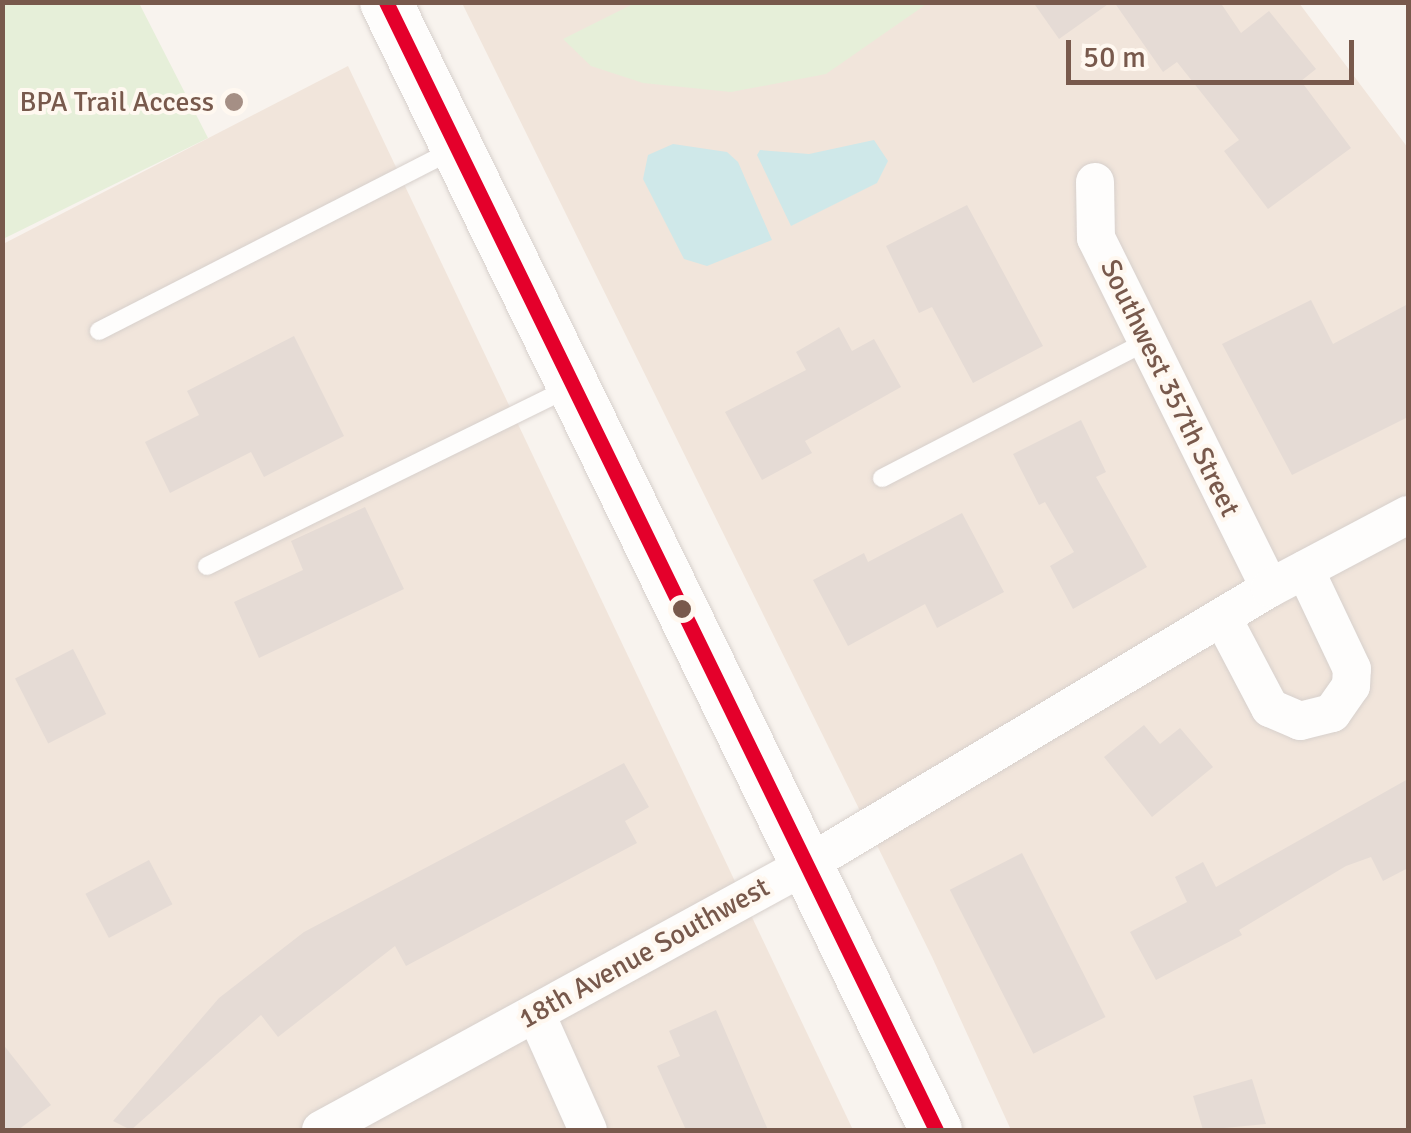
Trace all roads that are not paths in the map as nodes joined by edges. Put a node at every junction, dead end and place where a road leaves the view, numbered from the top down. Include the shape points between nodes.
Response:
1 (386, 2) edge
2 (456, 148) junction
3 (1095, 182) dead end
4 (99, 331) dead end
5 (1147, 341) junction
6 (576, 384) junction
7 (882, 478) dead end
8 (1408, 516) edge
9 (208, 566) dead end
10 (1305, 570) junction
11 (1270, 588) junction
12 (1222, 617) junction
13 (808, 864) junction
14 (536, 1014) junction
15 (321, 1130) edge
16 (588, 1130) edge
17 (936, 1130) edge

1 - 2 main road
2 - 4 lane
2 - 6 main road
3 - 5 street, Southwest 357th Street via 1096,238
5 - 7 lane
5 - 11 street, Southwest 357th Street
6 - 9 lane
6 - 13 main road
8 - 10 street, 18th Avenue Southwest
10 - 11 street, 18th Avenue Southwest
10 - 12 street via 1352,669 1351,686 1332,713 1300,722 1270,708
11 - 12 street, 18th Avenue Southwest
12 - 13 street, 18th Avenue Southwest
13 - 14 street, 18th Avenue Southwest
13 - 17 main road
14 - 15 street, 18th Avenue Southwest
14 - 16 street

